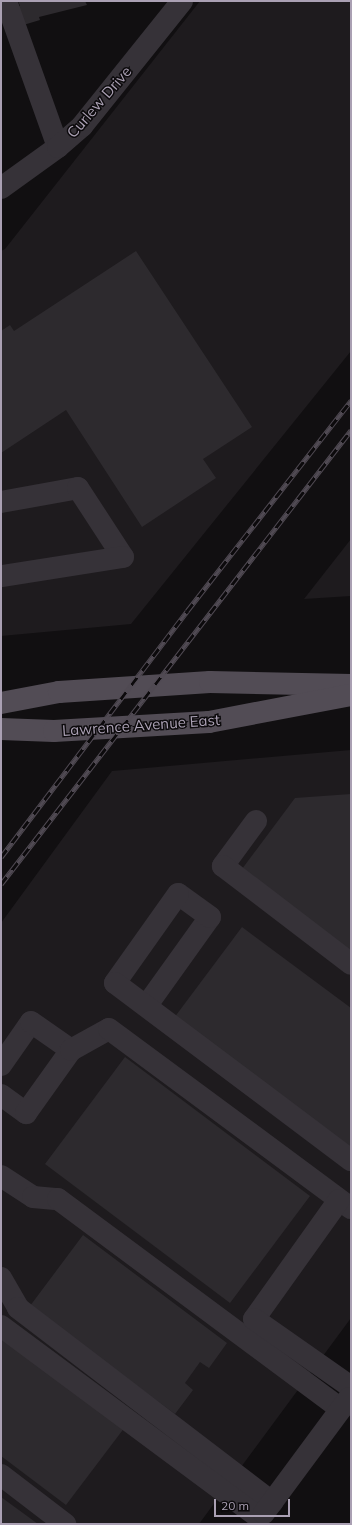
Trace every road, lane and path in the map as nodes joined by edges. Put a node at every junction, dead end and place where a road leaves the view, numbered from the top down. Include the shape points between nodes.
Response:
1 (6, 1) edge
2 (182, 1) edge
3 (58, 147) junction
4 (1, 188) edge
5 (1, 502) edge
6 (1, 576) edge
7 (351, 685) edge
8 (351, 694) edge
9 (1, 703) edge
10 (1, 729) edge
11 (256, 821) dead end
12 (351, 964) edge
13 (147, 1005) junction
14 (71, 1050) junction
15 (1, 1066) edge
16 (1, 1095) edge
17 (351, 1160) edge
18 (1, 1176) edge
19 (345, 1204) edge
20 (1, 1278) edge
21 (1, 1326) edge
22 (351, 1387) edge
23 (346, 1402) edge
24 (1, 1475) edge
25 (263, 1515) edge
26 (65, 1524) edge

1 - 3 street
2 - 3 street, Curlew Drive via 82,126
3 - 4 street, Curlew Drive
5 - 6 street via 78,488 123,557
7 - 9 main road via 210,682 59,692
8 - 10 main road, Lawrence Avenue East via 209,722 54,731
11 - 12 street via 222,866
13 - 13 street via 210,917 178,894 115,983
13 - 17 street
14 - 15 street via 32,1022
14 - 16 street via 26,1113
14 - 19 street via 109,1029
18 - 23 street via 33,1197 58,1199
19 - 22 street via 254,1319
20 - 25 street via 18,1308
21 - 25 street
23 - 25 street
24 - 26 street

